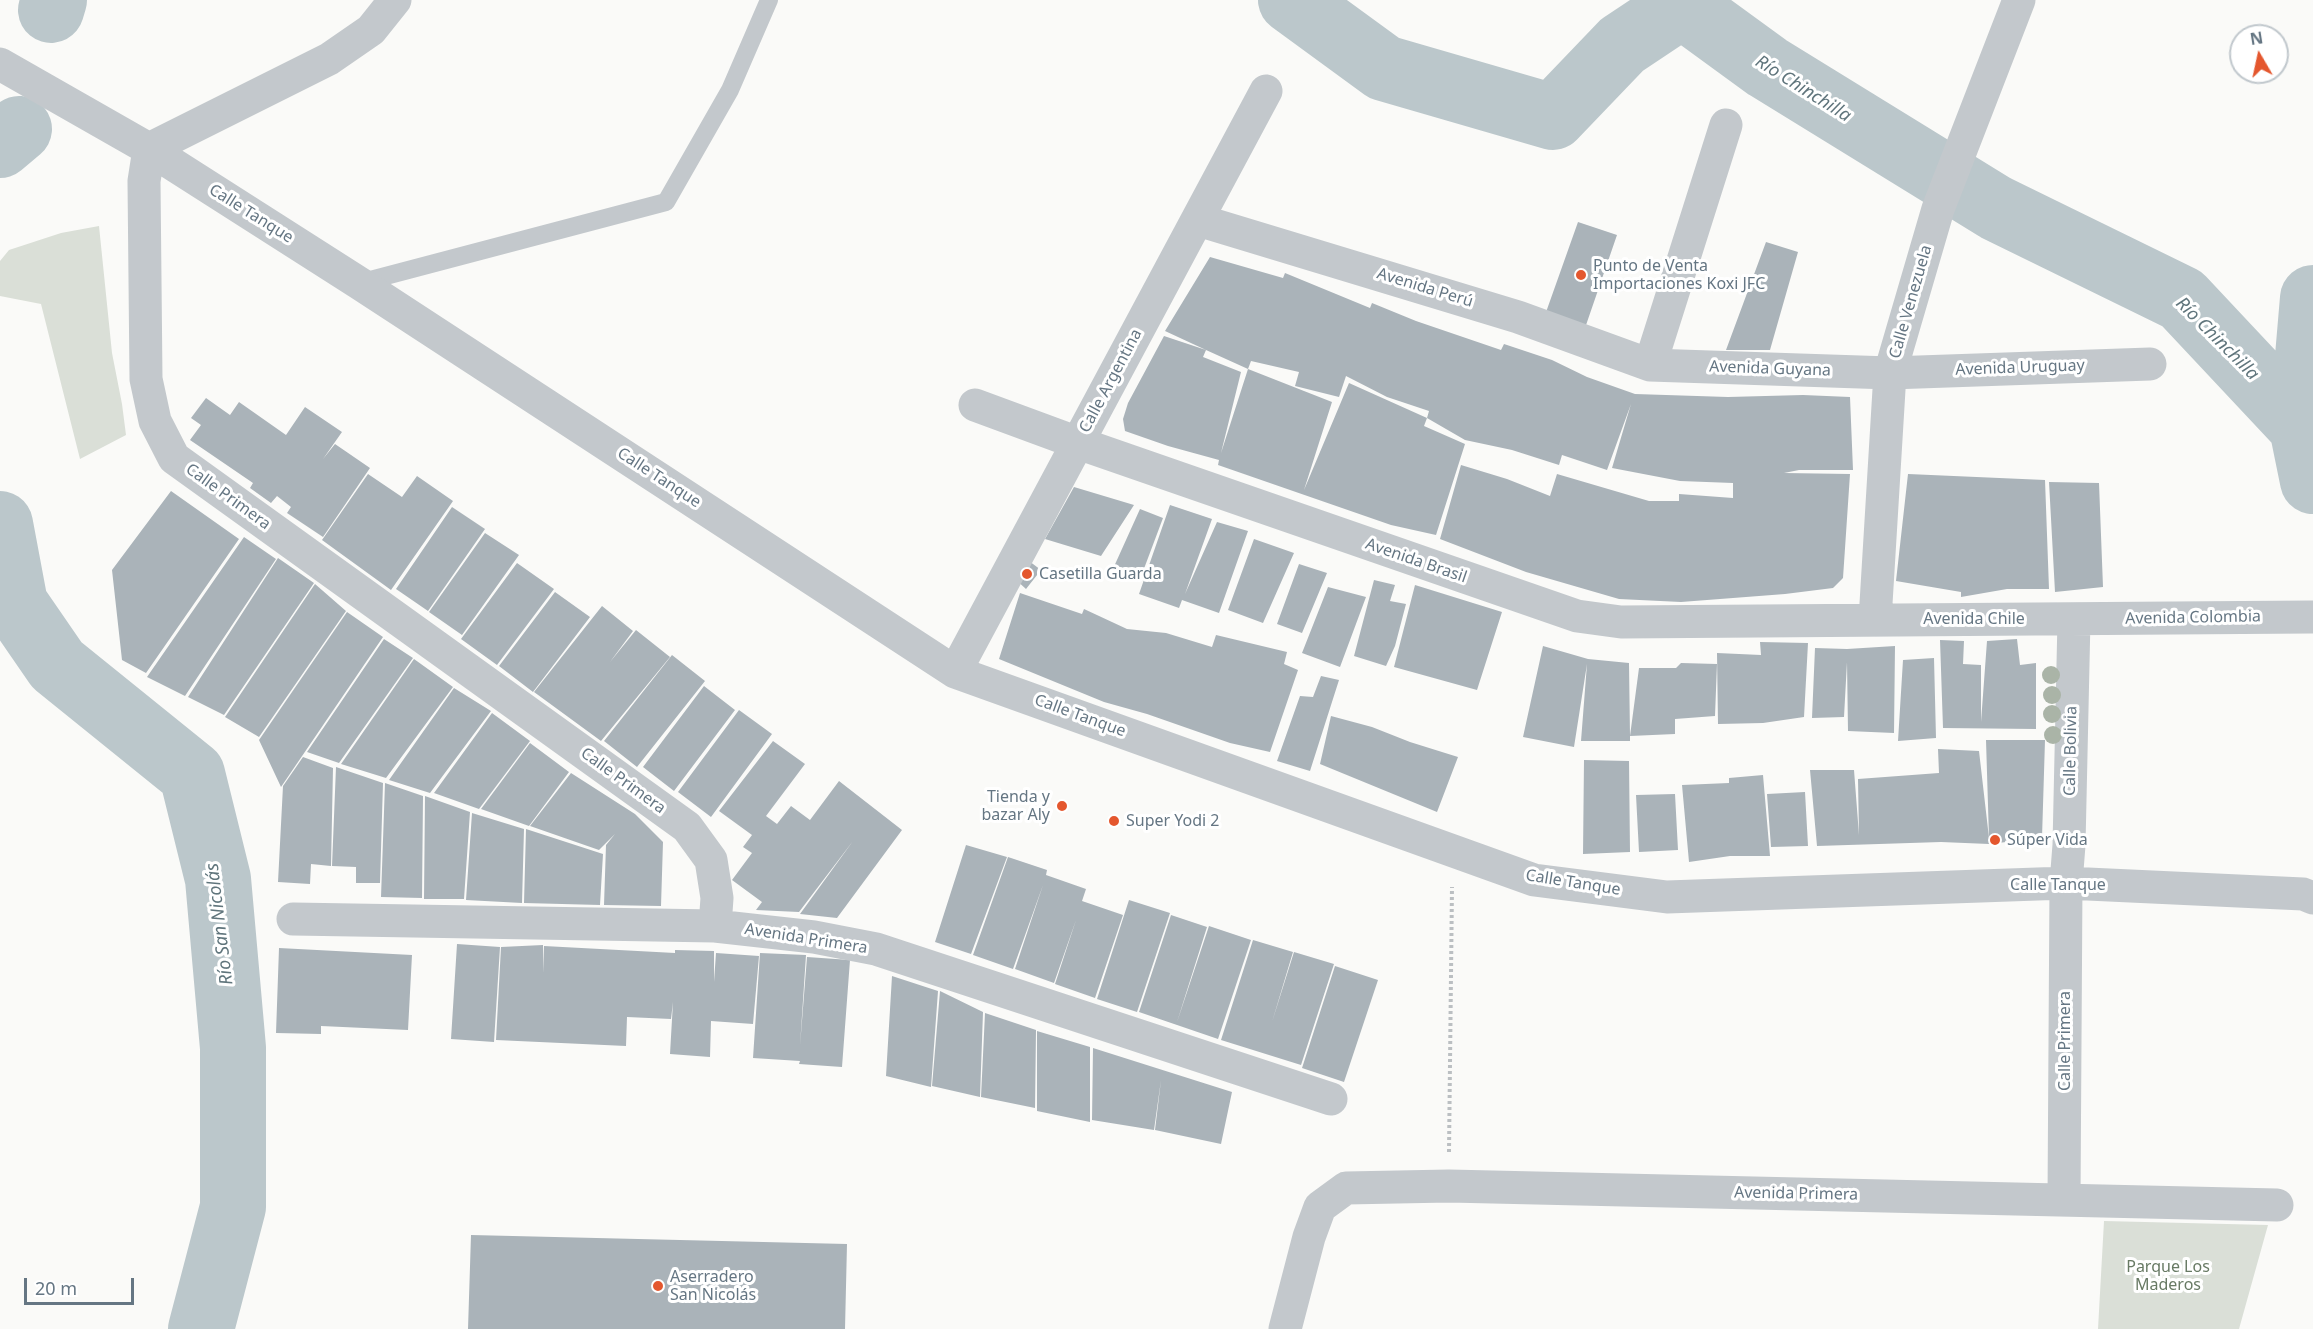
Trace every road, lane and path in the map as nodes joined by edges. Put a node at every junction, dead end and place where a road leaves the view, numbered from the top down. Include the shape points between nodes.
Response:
1 (395, 0) edge
2 (768, 0) edge
3 (2019, 0) edge
4 (0, 64) edge
5 (1266, 91) dead end
6 (1726, 125) dead end
7 (149, 149) junction
8 (1198, 220) junction
9 (359, 282) junction
10 (2150, 364) dead end
11 (1650, 365) junction
12 (1890, 373) junction
13 (975, 405) dead end
14 (1078, 443) junction
15 (2311, 616) dead end
16 (2074, 619) junction
17 (1875, 620) junction
18 (956, 672) junction
19 (1453, 850) junction
20 (2066, 883) junction
21 (2313, 898) edge
22 (293, 918) dead end
23 (715, 926) junction
24 (1331, 1099) dead end
25 (1449, 1186) junction
26 (2064, 1200) junction
27 (2277, 1205) dead end
28 (1286, 1329) edge

1 - 7 street via 371,30 329,59
2 - 9 lane via 730,90 666,202
3 - 12 street, Calle Venezuela via 1938,209
4 - 7 street, Calle Tanque
5 - 8 street, Calle Argentina
6 - 11 street
7 - 9 street, Calle Tanque
7 - 23 street, Calle Primera via 144,181 146,379 154,421 174,458 687,827 711,860 717,898
8 - 11 street, Avenida Perú via 1518,317
8 - 14 street, Calle Argentina
9 - 18 street, Calle Tanque
10 - 12 street, Avenida Uruguay
11 - 12 street, Avenida Guyana
12 - 17 street, Calle Venezuela
13 - 14 street, Avenida Brasil
14 - 17 street, Avenida Brasil via 1577,616 1621,622
14 - 18 street, Calle Argentina
15 - 16 street, Avenida Colombia
16 - 17 street, Avenida Chile
16 - 20 street, Calle Bolivia
18 - 19 street, Calle Tanque
19 - 20 street, Calle Tanque via 1534,880 1667,897
19 - 25 path
20 - 21 street, Calle Tanque via 2302,894
20 - 26 street, Calle Primera
22 - 23 street, Avenida Primera
23 - 24 street, Avenida Primera via 814,937 876,950
25 - 26 street, Avenida Primera
25 - 28 street, Avenida Primera via 1346,1188 1320,1207
26 - 27 street, Avenida Primera

